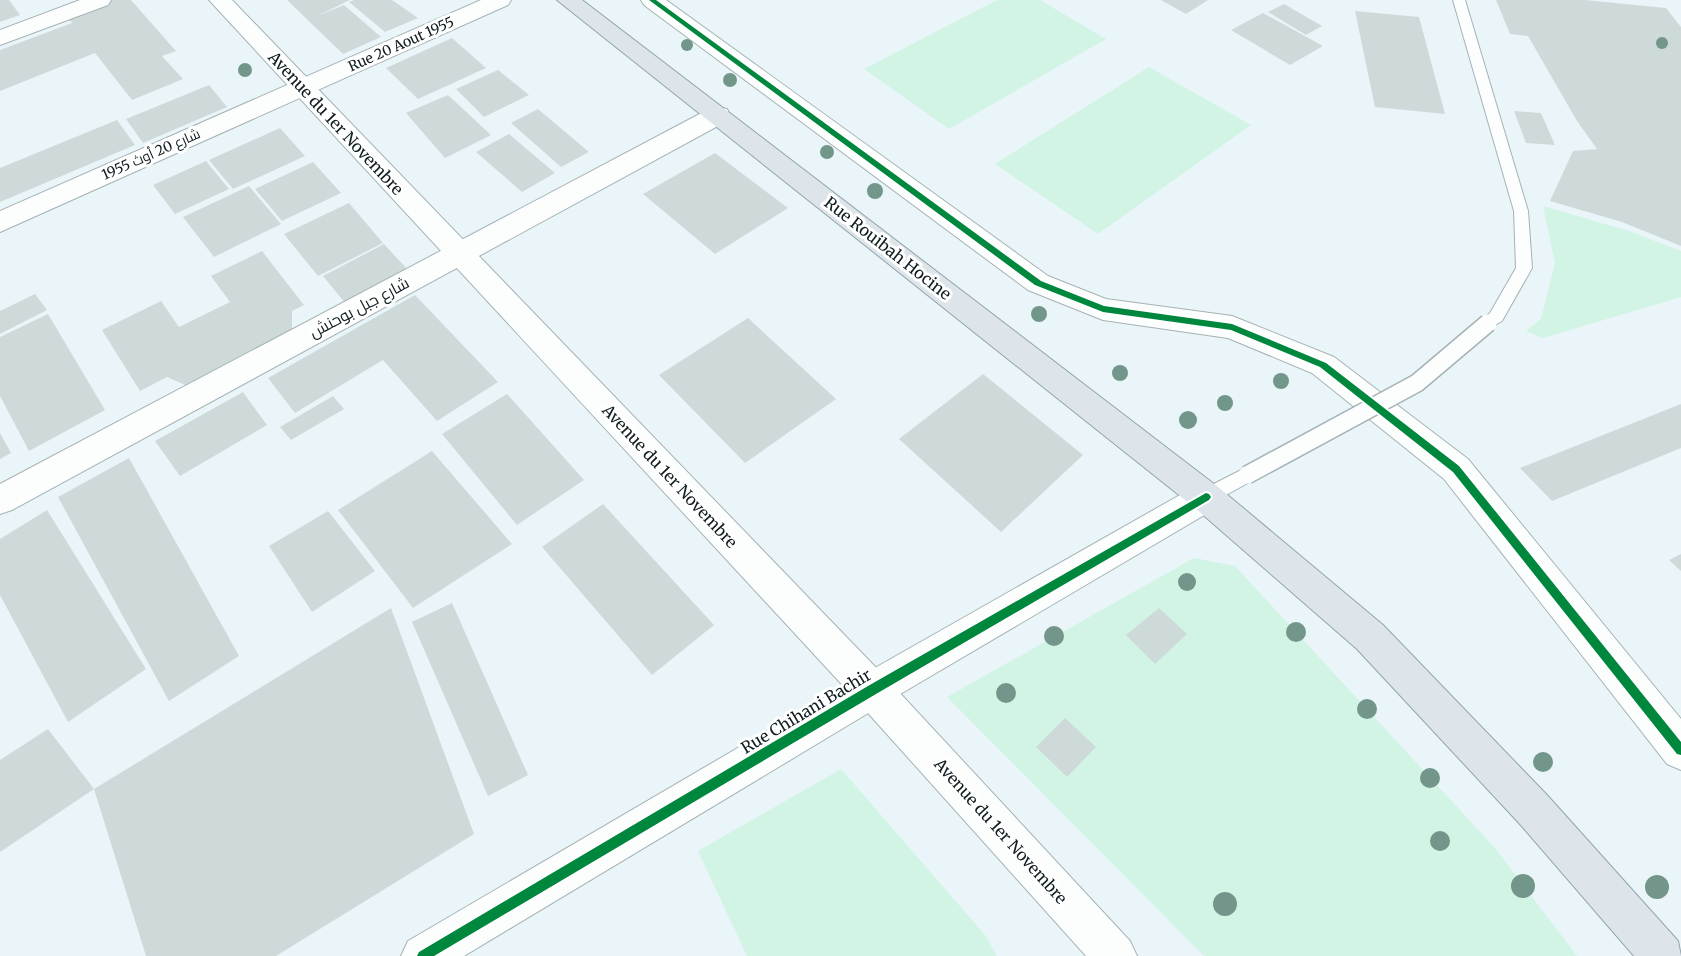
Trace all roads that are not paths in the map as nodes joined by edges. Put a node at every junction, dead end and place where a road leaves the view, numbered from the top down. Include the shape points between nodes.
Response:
1 (100, 0) edge
2 (220, 0) edge
3 (500, 0) edge
4 (568, 0) edge
5 (652, 0) edge
6 (1460, 0) edge
7 (0, 38) edge
8 (303, 87) junction
9 (718, 115) junction
10 (0, 222) edge
11 (459, 254) junction
12 (1206, 497) junction
13 (0, 500) edge
14 (872, 690) junction
15 (1681, 750) edge
16 (423, 956) edge
17 (1115, 956) edge
18 (1663, 956) edge

1 - 7 street
2 - 8 street, Avenue du 1er Novembre
3 - 8 street, Rue 20 Aout 1955
4 - 9 main road, Rue Rouibah Hocine
5 - 15 street via 1038,283 1103,309 1232,327 1323,365 1456,469
6 - 12 lane, bridge via 1521,211 1524,268 1496,316 1417,383
8 - 10 street, شارع 20 أوث 1955
8 - 11 street, Avenue du 1er Novembre
9 - 11 street, شارع جبل بوحنش
9 - 12 main road, Rue Rouibah Hocine
11 - 13 street, شارع جبل بوحنش
11 - 14 street, Avenue du 1er Novembre
12 - 14 street, Rue Chihani Bachir
12 - 18 main road, Rue Rouibah Hocine via 1370,637 1533,808
14 - 16 street, Rue Chihani Bachir
14 - 17 street, Avenue du 1er Novembre

